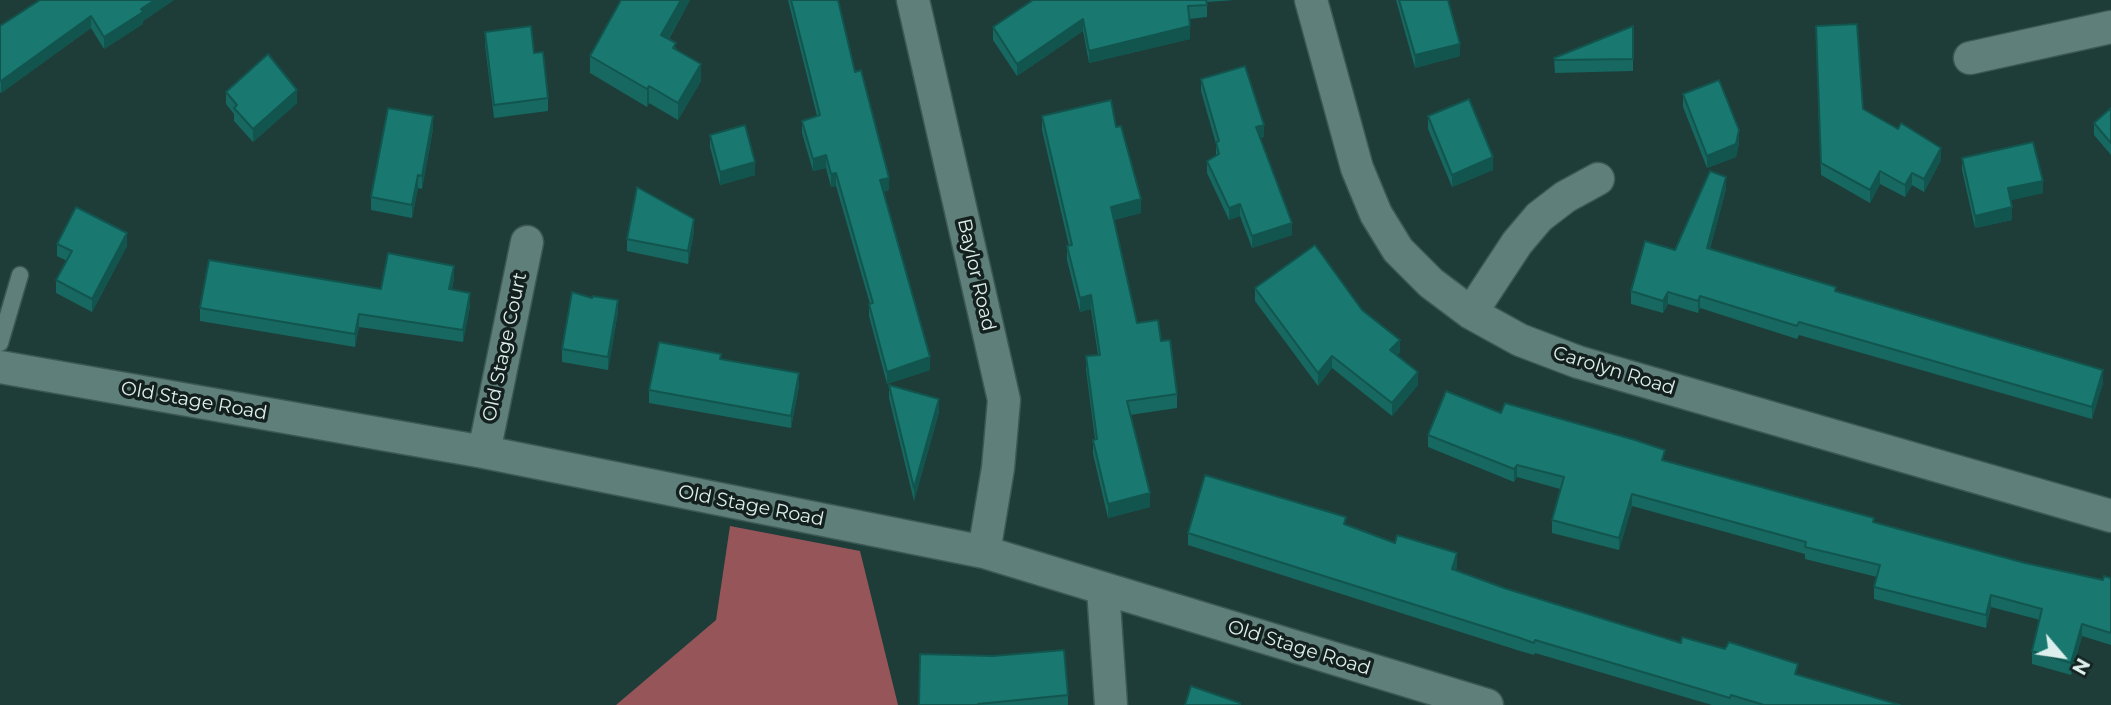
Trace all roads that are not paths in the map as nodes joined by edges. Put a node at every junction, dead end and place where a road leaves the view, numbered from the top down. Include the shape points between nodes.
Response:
1 (913, 0) edge
2 (1311, 0) edge
3 (2111, 27) edge
4 (1970, 58) dead end
5 (1598, 179) dead end
6 (527, 242) dead end
7 (20, 275) dead end
8 (1471, 313) junction
9 (0, 343) edge
10 (0, 367) edge
11 (484, 452) junction
12 (2111, 516) edge
13 (984, 552) junction
14 (1103, 589) junction
15 (1111, 705) edge
16 (1487, 705) edge

1 - 13 street, Baylor Road via 1004,400
2 - 8 street, Carolyn Road via 1357,168 1376,214 1398,250
3 - 4 street
5 - 8 street via 1539,216
6 - 11 street, Old Stage Court
7 - 9 lane
8 - 12 street, Carolyn Road via 1520,340 1578,362
10 - 11 street, Old Stage Road
11 - 13 street, Old Stage Road
13 - 14 street, Old Stage Road
14 - 15 street
14 - 16 street, Old Stage Road

